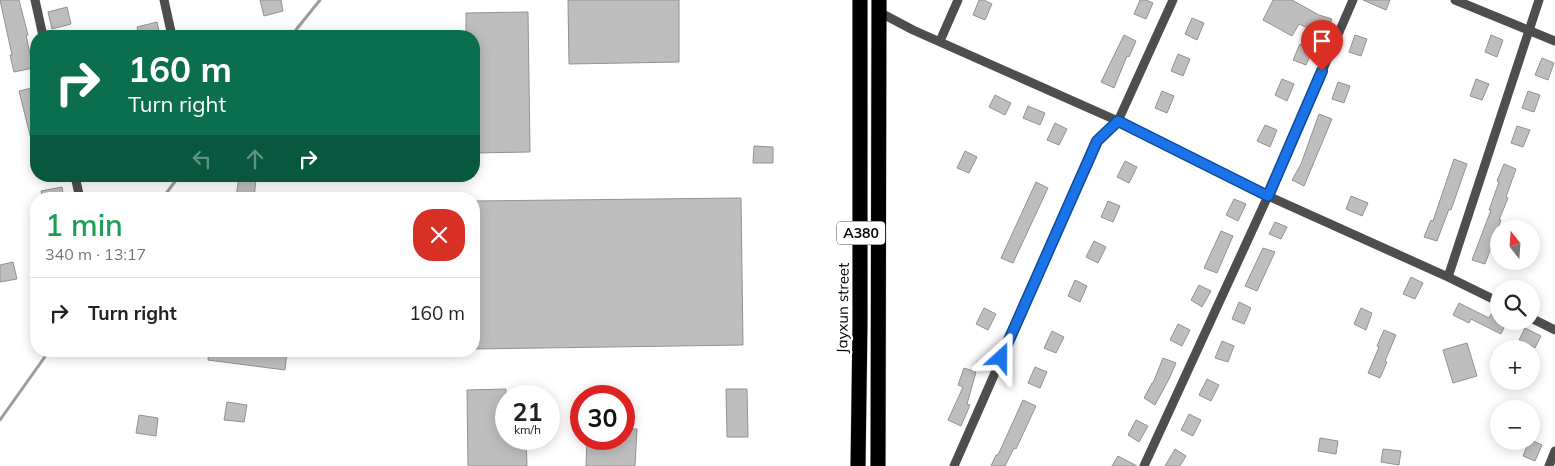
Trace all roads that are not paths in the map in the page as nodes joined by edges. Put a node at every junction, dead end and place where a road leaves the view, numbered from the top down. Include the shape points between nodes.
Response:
1 (35, 0) edge
2 (164, 0) edge
3 (860, 0) edge
4 (958, 0) edge
5 (1173, 0) edge
6 (1353, 0) edge
7 (1455, 0) edge
8 (1539, 0) edge
9 (879, 6) edge
10 (42, 30) edge
11 (171, 30) edge
12 (1528, 31) junction
13 (940, 41) junction
14 (1555, 41) edge
15 (1118, 121) junction
16 (1268, 196) junction
17 (1448, 277) junction
18 (1490, 298) edge
19 (1540, 322) edge
20 (1555, 330) edge
21 (1555, 451) edge
22 (858, 466) edge
23 (878, 466) edge
24 (954, 466) edge
25 (1144, 466) edge
26 (1549, 466) edge

1 - 10 street
2 - 11 street
3 - 22 highway, Jayxun street / A380
4 - 13 street
5 - 15 street
6 - 16 street
7 - 12 street
8 - 12 street
9 - 13 street via 913,30
9 - 23 highway, A380
12 - 14 street
12 - 17 street
13 - 15 street
15 - 16 street
15 - 24 street via 1097,141
16 - 17 street
16 - 25 street
17 - 18 street
19 - 20 street
21 - 26 street

